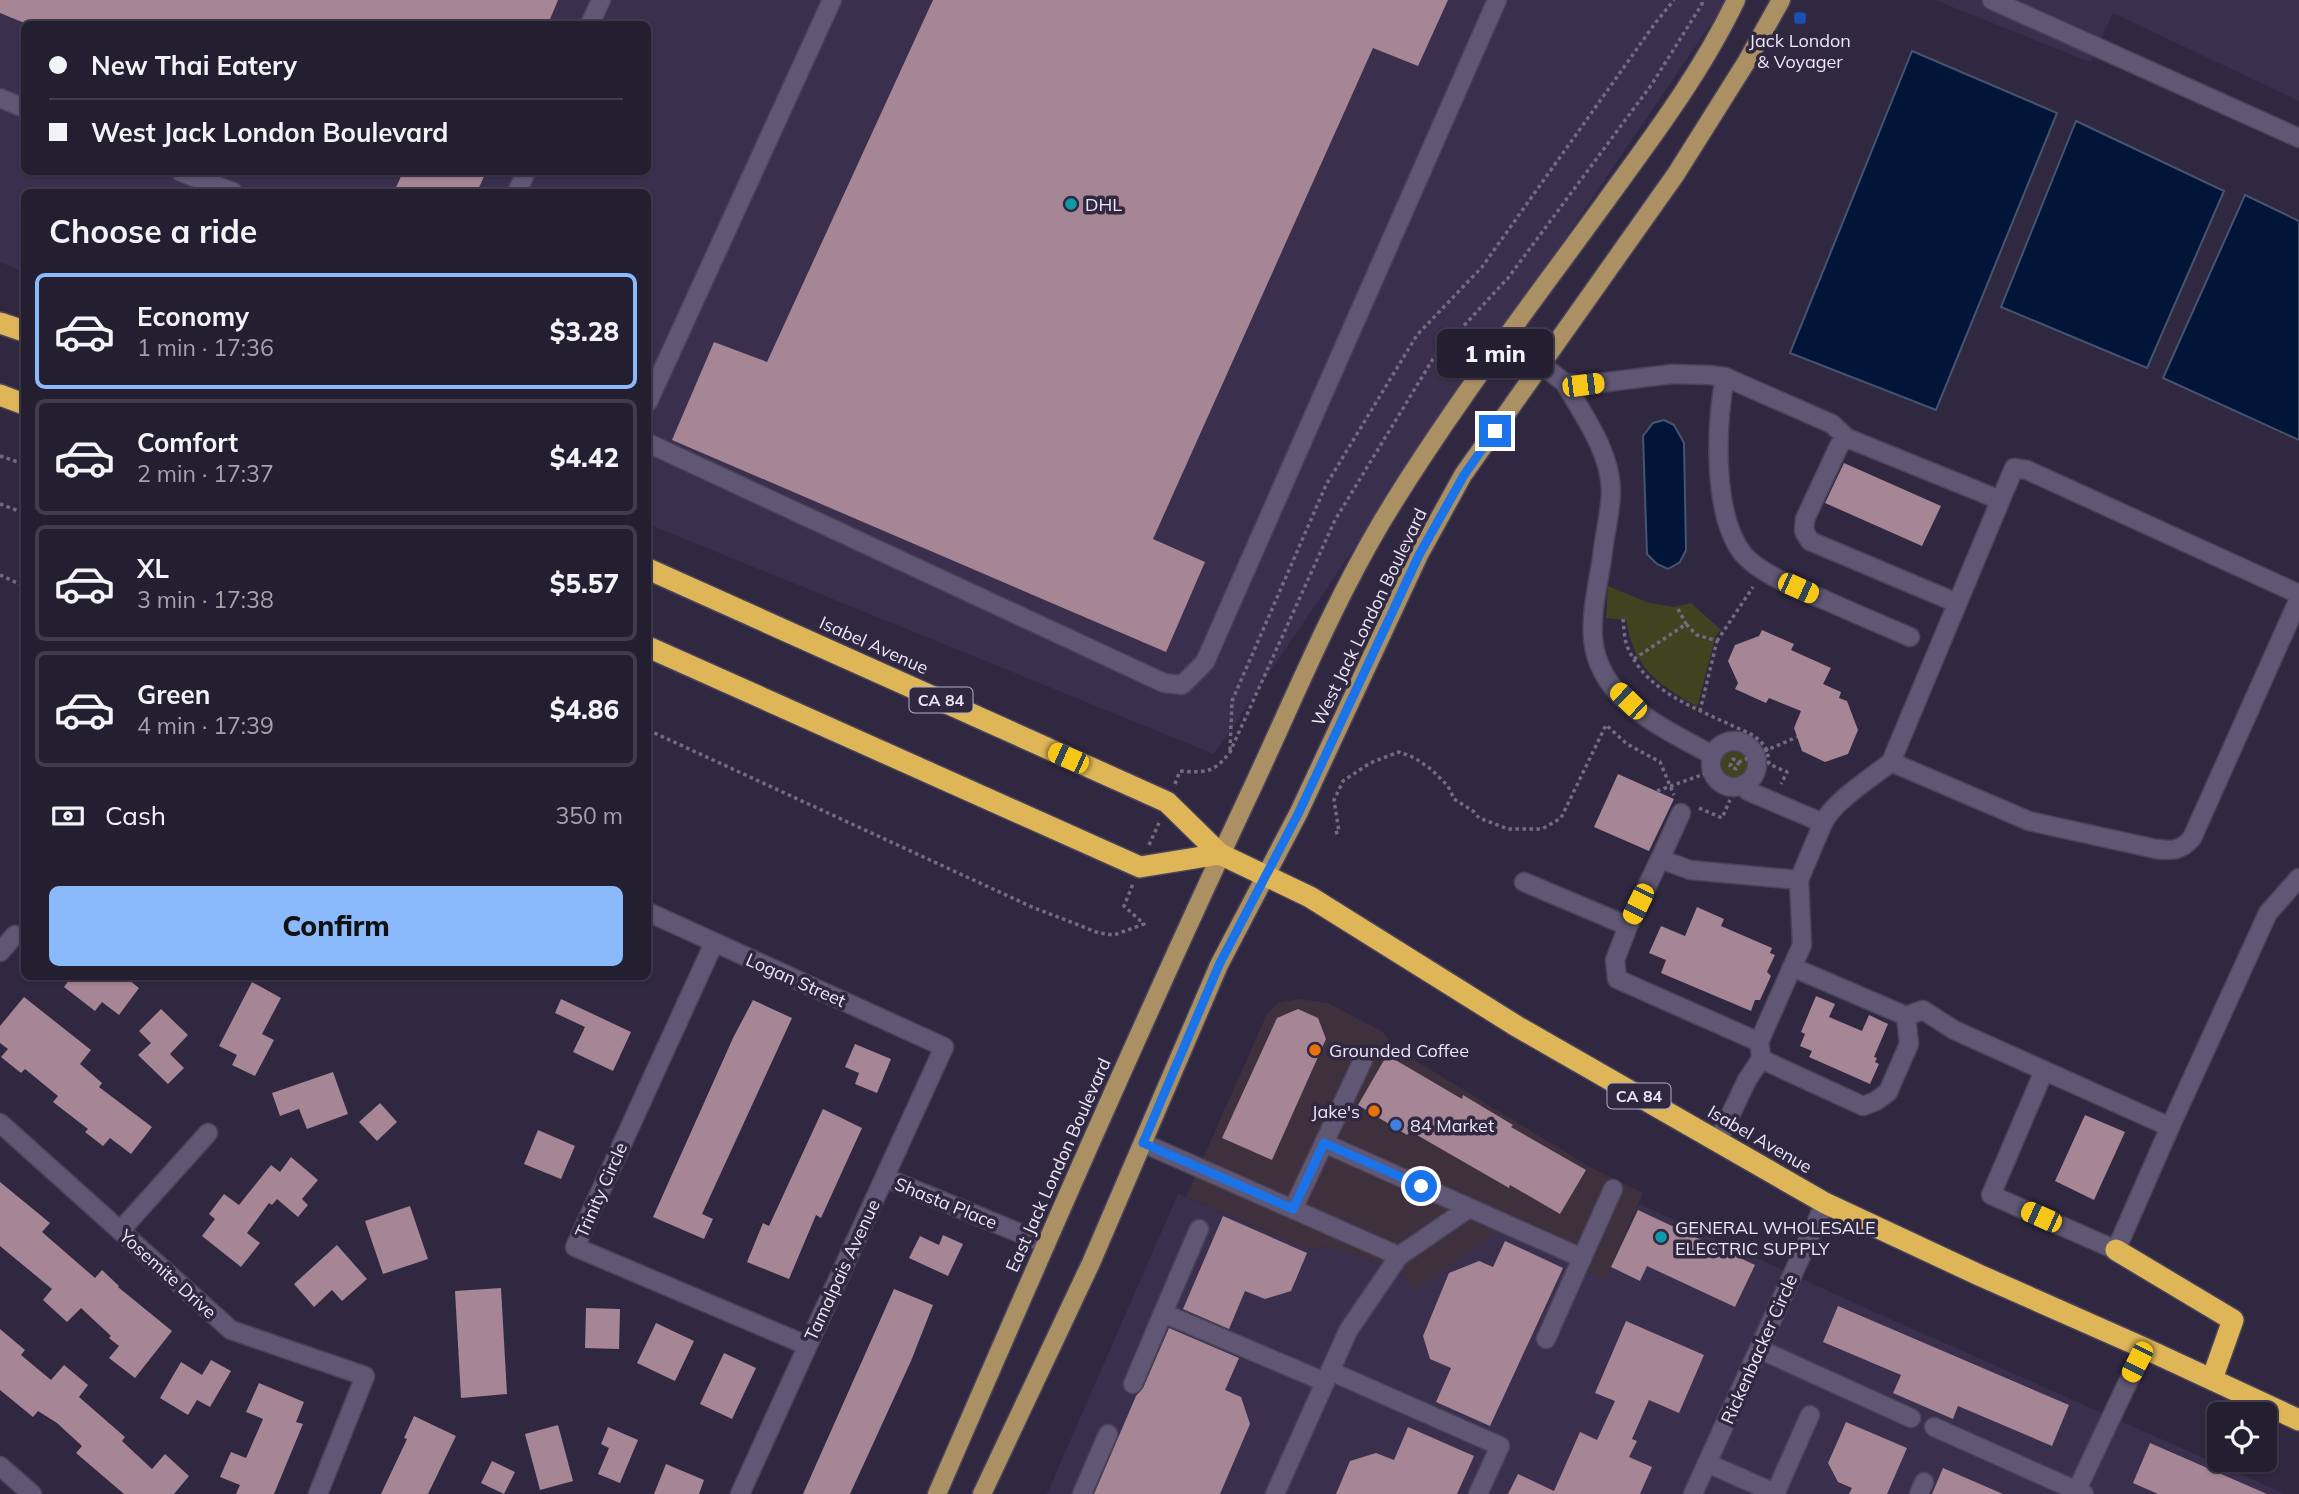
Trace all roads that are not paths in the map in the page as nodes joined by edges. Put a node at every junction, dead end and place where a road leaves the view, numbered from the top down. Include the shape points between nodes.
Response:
1 (601, 0) edge
2 (832, 0) edge
3 (1497, 0) edge
4 (1736, 0) edge
5 (1781, 0) edge
6 (1992, 0) edge
7 (591, 21) edge
8 (0, 98) edge
9 (21, 107) edge
10 (2299, 138) edge
11 (189, 175) edge
12 (225, 189) edge
13 (0, 323) edge
14 (21, 330) edge
15 (1507, 338) junction
16 (1542, 364) junction
17 (1725, 377) junction
18 (1565, 383) junction
19 (0, 395) edge
20 (651, 395) edge
21 (21, 403) edge
22 (1847, 438) junction
23 (651, 444) edge
24 (2000, 500) junction
25 (651, 570) edge
26 (2299, 596) edge
27 (1957, 603) junction
28 (1910, 637) dead end
29 (651, 648) edge
30 (1891, 762) junction
31 (1712, 763) junction
32 (1739, 785) junction
33 (1685, 806) road end
34 (1823, 822) junction
35 (1220, 854) junction
36 (1660, 859) junction
37 (1265, 876) junction
38 (2299, 878) edge
39 (1799, 880) junction
40 (1524, 882) dead end
41 (651, 913) edge
42 (1628, 926) junction
43 (15, 935) dead end
44 (714, 943) junction
45 (0, 952) edge
46 (1792, 967) junction
47 (1906, 1016) junction
48 (944, 1047) joint
49 (1760, 1050) junction
50 (1363, 1060) dead end
51 (2044, 1070) junction
52 (0, 1124) edge
53 (2171, 1127) junction
54 (208, 1133) dead end
55 (1718, 1141) junction
56 (1143, 1143) junction
57 (1324, 1143) junction
58 (886, 1178) junction
59 (1613, 1189) dead end
60 (1825, 1203) junction
61 (1469, 1208) junction
62 (1293, 1209) junction
63 (1199, 1229) dead end
64 (120, 1231) junction
65 (1045, 1244) junction
66 (2116, 1250) junction
67 (1399, 1255) junction
68 (1582, 1258) junction
69 (1163, 1313) junction
70 (1546, 1339) dead end
71 (806, 1345) junction
72 (2144, 1348) junction
73 (1759, 1349) junction
74 (1328, 1376) junction
75 (2212, 1380) junction
76 (1133, 1384) dead end
77 (1810, 1415) dead end
78 (1911, 1418) dead end
79 (2299, 1420) edge
80 (1934, 1427) dead end
81 (1108, 1434) dead end
82 (1707, 1463) junction
83 (0, 1466) edge
84 (2079, 1493) edge
85 (32, 1494) edge
86 (318, 1494) edge
87 (740, 1494) edge
88 (937, 1494) edge
89 (982, 1494) edge
90 (1082, 1494) edge
91 (1275, 1494) edge
92 (1478, 1494) edge
93 (1693, 1494) edge
94 (1776, 1494) edge

1 - 7 street
2 - 20 street
3 - 23 street via 1205,662 1182,685 1164,682
4 - 15 main road, West Jack London Boulevard via 1715,43 1661,126
5 - 16 main road, West Jack London Boulevard via 1676,174
6 - 10 street
8 - 9 street
11 - 12 street
13 - 14 highway
15 - 16 street
15 - 35 main road, West Jack London Boulevard via 1434,438 1339,597
16 - 18 street
16 - 37 main road, West Jack London Boulevard via 1464,475 1419,555
17 - 18 street via 1672,374 1583,385
17 - 22 street via 1832,424
17 - 28 street via 1719,407 1718,465 1728,528 1744,555 1776,579
18 - 31 street via 1599,443 1611,489 1595,607 1597,660 1609,683 1640,714
19 - 21 highway
22 - 24 street
22 - 27 street via 1805,519 1804,531 1810,541
24 - 26 street via 2014,468 2027,470
24 - 27 street
25 - 35 highway, Isabel Avenue / CA 84 via 1167,803
26 - 30 street via 2184,848 2156,849 2029,821
27 - 30 street
29 - 35 highway via 1140,867
30 - 34 street
31 - 32 street via 1718,781
31 - 32 street via 1719,746 1732,740 1746,744 1756,770
32 - 34 street
33 - 36 street
34 - 39 street
35 - 37 highway, Isabel Avenue / CA 84
35 - 65 main road, East Jack London Boulevard
36 - 39 street via 1690,870
36 - 42 street
37 - 55 highway, Isabel Avenue / CA 84 via 1310,897 1485,1007
37 - 56 main road via 1219,965
38 - 53 street via 2268,913
39 - 46 street via 1802,945
40 - 42 street
41 - 44 street, Logan Street
42 - 49 street via 1615,960 1617,979
43 - 45 street
44 - 48 street, Logan Street
44 - 71 street, Trinity Circle via 575,1247
46 - 47 street
46 - 49 street
47 - 49 street via 1909,1044 1888,1092 1863,1106
47 - 51 street via 1923,1010 1954,1030
48 - 58 street, Tamalpais Avenue
49 - 55 street
50 - 57 street
51 - 53 street
51 - 66 street via 1991,1195
52 - 64 street, Yosemite Drive
53 - 66 street
54 - 64 street
55 - 60 highway, Isabel Avenue / CA 84
56 - 62 street
56 - 89 main road
57 - 61 street
57 - 62 street
58 - 65 street, Shasta Place
58 - 71 street, Tamalpais Avenue
59 - 68 street
60 - 72 highway, Isabel Avenue / CA 84
60 - 73 street, Rickenbacker Circle
61 - 67 street
61 - 68 street
62 - 67 street
63 - 69 street
64 - 86 street, Yosemite Drive via 231,1330 365,1377
65 - 88 main road, East Jack London Boulevard
66 - 75 highway via 2233,1320
67 - 74 street via 1348,1331
68 - 70 street
69 - 74 street
69 - 76 street
71 - 87 street, Tamalpais Avenue
72 - 75 highway, Isabel Avenue / CA 84
72 - 84 street
73 - 78 street
73 - 82 street, Rickenbacker Circle
74 - 91 street
74 - 92 street via 1500,1446
75 - 79 highway, Isabel Avenue / CA 84
77 - 94 street
80 - 84 street
81 - 90 street
82 - 93 street, Rickenbacker Circle
82 - 94 street
83 - 85 street

